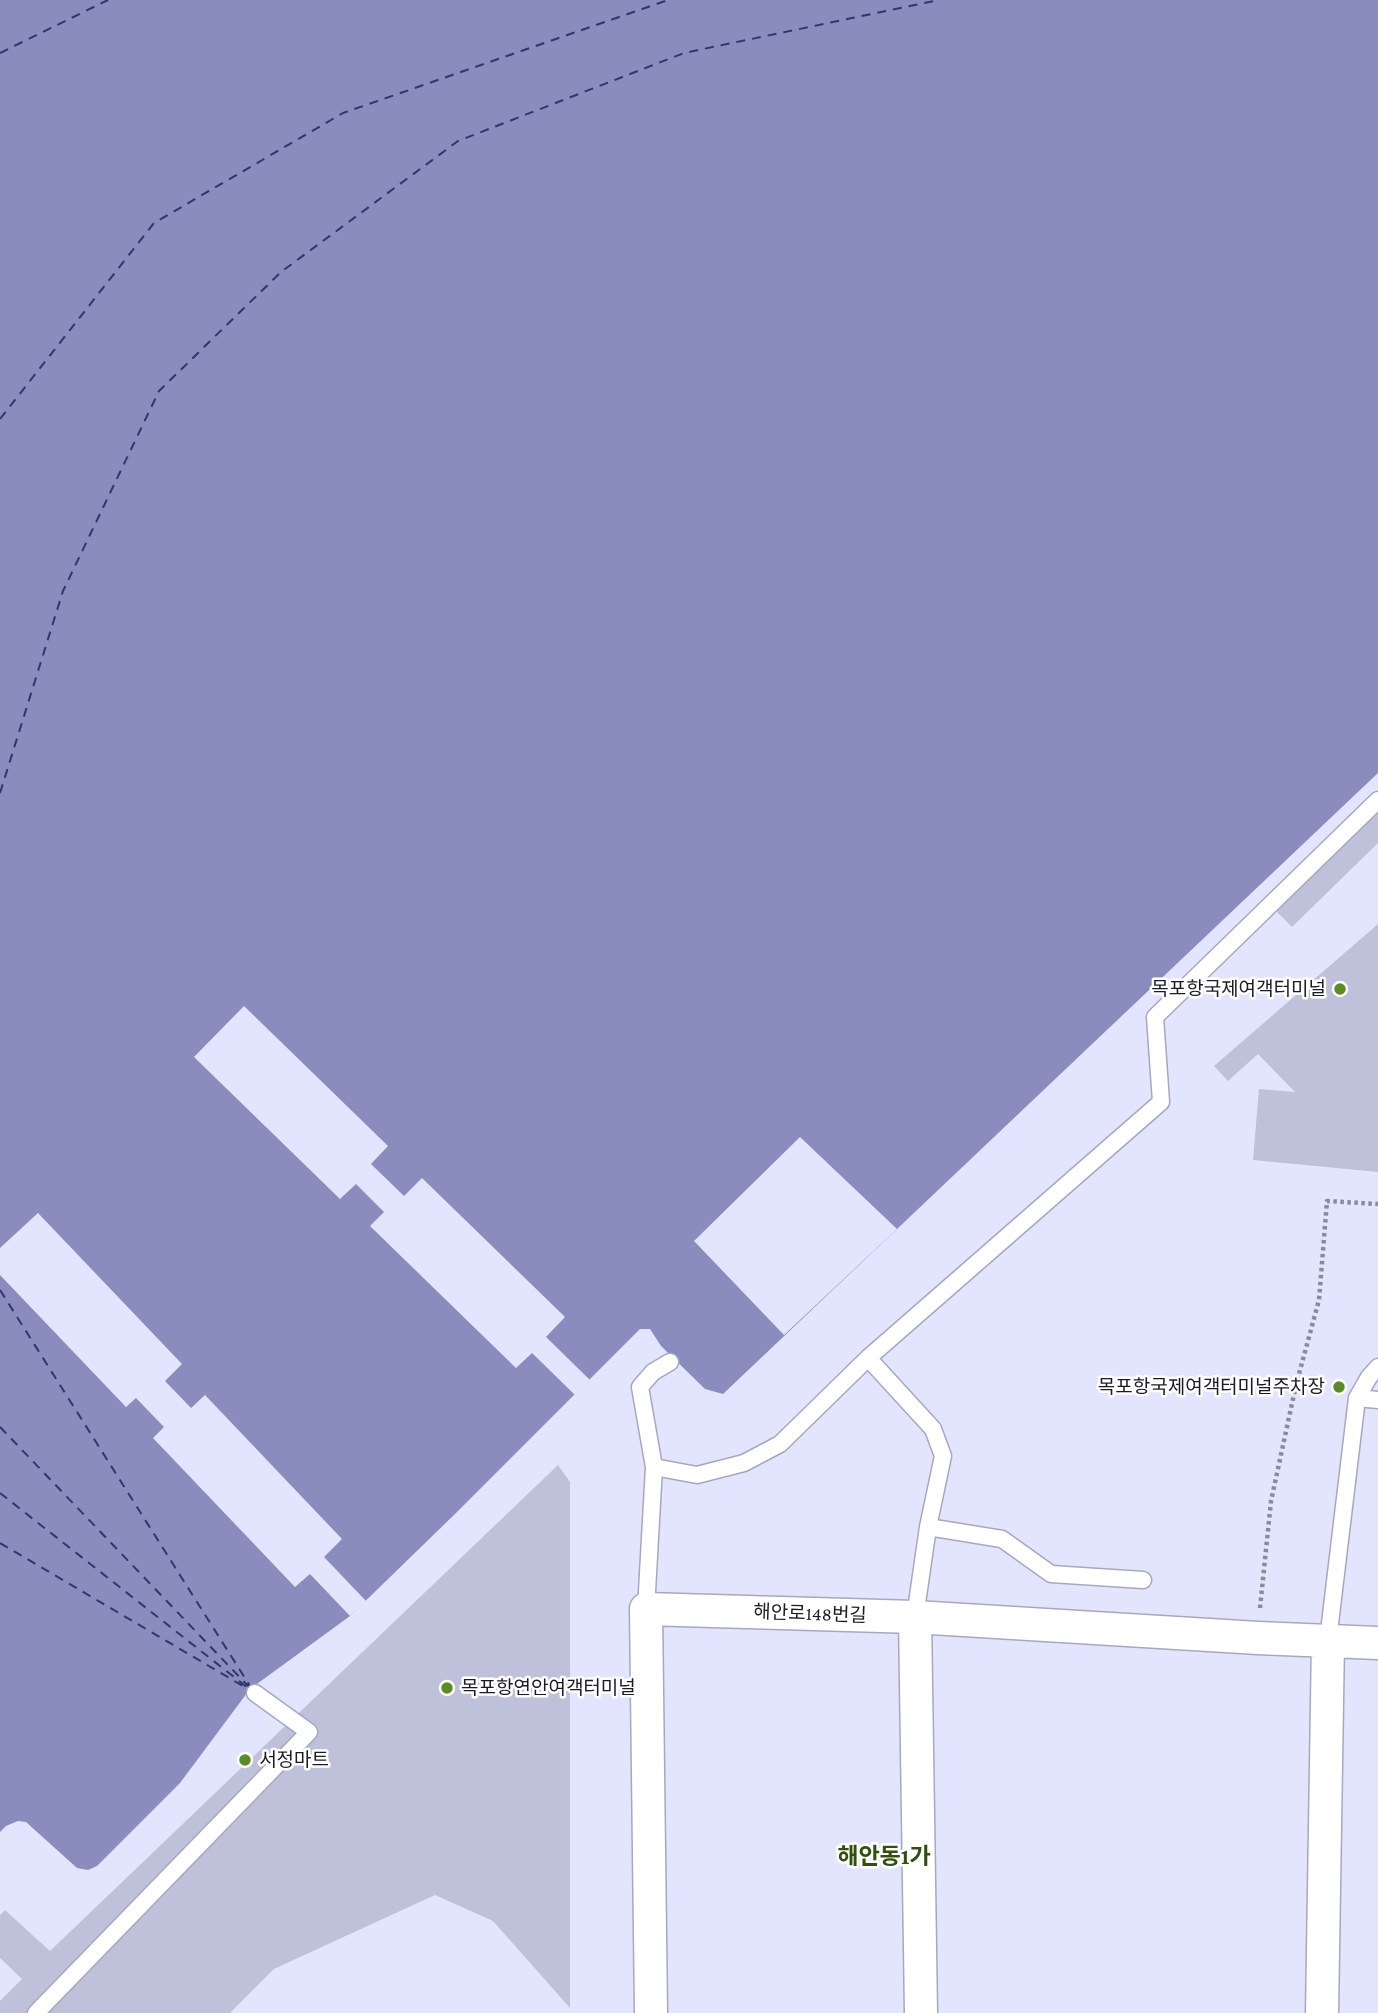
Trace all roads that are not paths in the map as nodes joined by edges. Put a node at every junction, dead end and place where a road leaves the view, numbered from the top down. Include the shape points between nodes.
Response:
1 (1378, 800) edge
2 (868, 1358) junction
3 (670, 1362) dead end
4 (1378, 1367) edge
5 (1357, 1398) junction
6 (1378, 1400) edge
7 (654, 1467) junction
8 (928, 1527) junction
9 (1143, 1580) dead end
10 (646, 1609) junction
11 (915, 1617) junction
12 (1328, 1640) junction
13 (1378, 1643) edge
14 (255, 1693) dead end
15 (36, 2013) edge
16 (651, 2013) edge
17 (921, 2013) edge
18 (1322, 2013) edge

1 - 2 lane via 1155,1017 1161,1102
2 - 7 lane via 780,1444 744,1463 697,1475
2 - 8 lane via 933,1429 943,1456
3 - 7 lane via 640,1387
4 - 5 lane
5 - 6 lane
5 - 12 lane
7 - 10 lane
8 - 9 lane via 1002,1539 1051,1574
8 - 11 lane
10 - 11 street, 해안로148번길
10 - 16 street
11 - 12 street, 해안로148번길
11 - 17 street
12 - 13 street, 해안로148번길
12 - 18 street
14 - 15 lane via 309,1732

